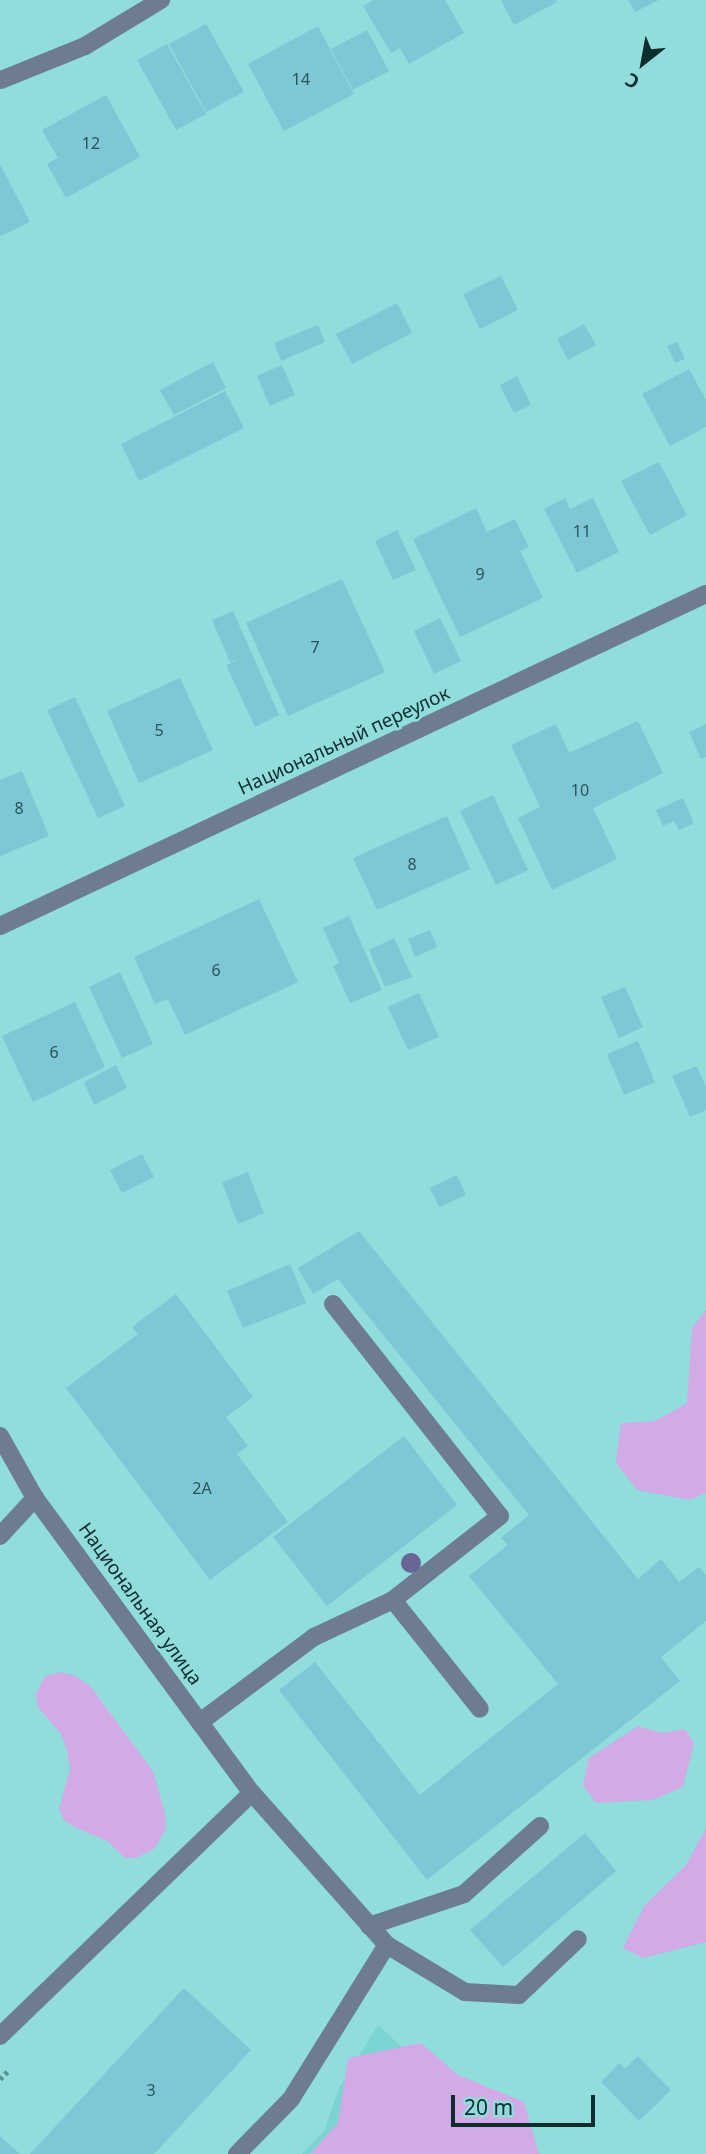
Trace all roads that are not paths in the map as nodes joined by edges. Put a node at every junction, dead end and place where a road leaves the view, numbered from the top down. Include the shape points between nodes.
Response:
1 (161, 0) edge
2 (0, 79) edge
3 (706, 594) edge
4 (0, 926) edge
5 (333, 1304) dead end
6 (0, 1436) edge
7 (35, 1498) junction
8 (0, 1536) edge
9 (393, 1600) junction
10 (480, 1709) dead end
11 (200, 1722) junction
12 (252, 1793) junction
13 (540, 1826) dead end
14 (369, 1926) junction
15 (578, 1939) dead end
16 (387, 1945) junction
17 (0, 2036) edge
18 (237, 2154) edge

1 - 2 street via 85,46
3 - 4 street, Национальный переулок
5 - 9 street via 500,1516
6 - 7 street, Национальная улица
7 - 8 street
7 - 11 street, Национальная улица
9 - 10 street
9 - 11 street via 314,1637
11 - 12 street, Национальная улица
12 - 14 street, Национальная улица
12 - 17 street
13 - 14 street via 464,1894
14 - 16 street, Национальная улица
15 - 16 street, Национальная улица via 519,1995 465,1992
16 - 18 street via 291,2099

